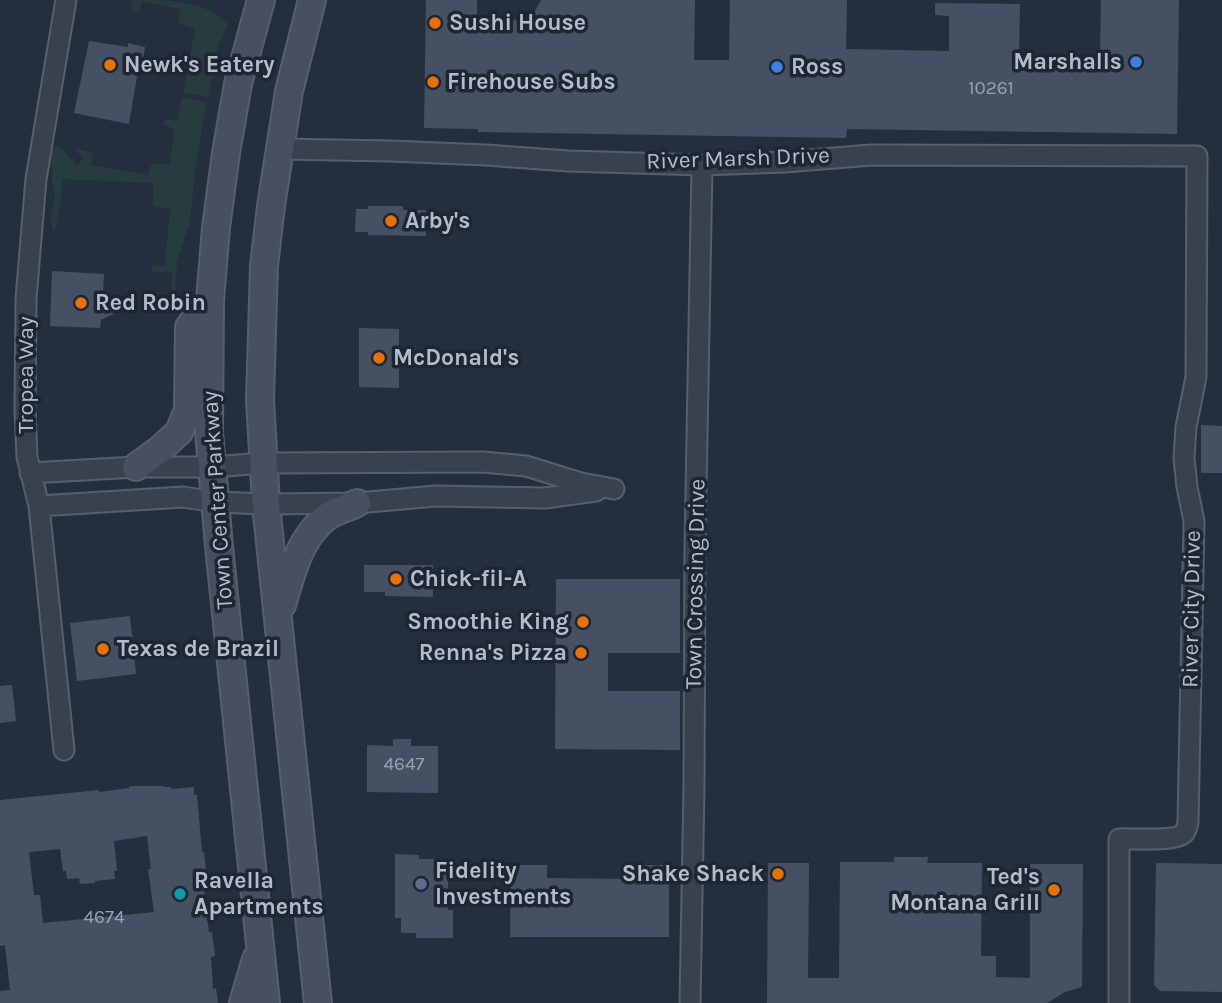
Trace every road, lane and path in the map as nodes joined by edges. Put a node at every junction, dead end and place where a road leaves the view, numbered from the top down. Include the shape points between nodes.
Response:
1 (66, 0) edge
2 (261, 0) edge
3 (312, 0) edge
4 (279, 149) junction
5 (1197, 156) joint
6 (702, 164) junction
7 (210, 300) junction
8 (263, 463) junction
9 (136, 467) junction
10 (213, 467) junction
11 (30, 473) junction
12 (216, 502) junction
13 (357, 503) junction
14 (266, 504) junction
15 (38, 506) junction
16 (278, 616) junction
17 (64, 750) dead end
18 (260, 944) junction
19 (243, 1003) edge
20 (266, 1003) edge
21 (318, 1003) edge
22 (690, 1003) edge
23 (1119, 1003) edge

1 - 11 street, Tropea Way via 29,245 25,409
2 - 7 main road, Town Center Parkway via 238,84 226,153
3 - 4 main road, Town Center Parkway
4 - 6 street, River Marsh Drive
4 - 8 main road, Town Center Parkway via 264,266
5 - 6 street, River Marsh Drive via 871,155
5 - 23 street, River City Drive via 1196,377 1184,458 1194,521 1188,822 1179,836 1119,838
6 - 22 street, Town Crossing Drive
7 - 9 main road via 189,327 188,410 179,432
7 - 10 main road, Town Center Parkway
8 - 10 street
8 - 13 street via 483,462 526,466 614,489 545,498 436,496
8 - 14 main road, Town Center Parkway
9 - 10 street
9 - 11 street
10 - 12 main road, Town Center Parkway
11 - 15 street, Tropea Way
12 - 14 street
12 - 15 street via 183,497
12 - 18 main road, Town Center Parkway
13 - 14 street
13 - 16 main road via 331,514 298,552
14 - 16 main road, Town Center Parkway
15 - 17 street, Tropea Way
16 - 21 main road, Town Center Parkway
18 - 19 main road
18 - 20 main road, Town Center Parkway

